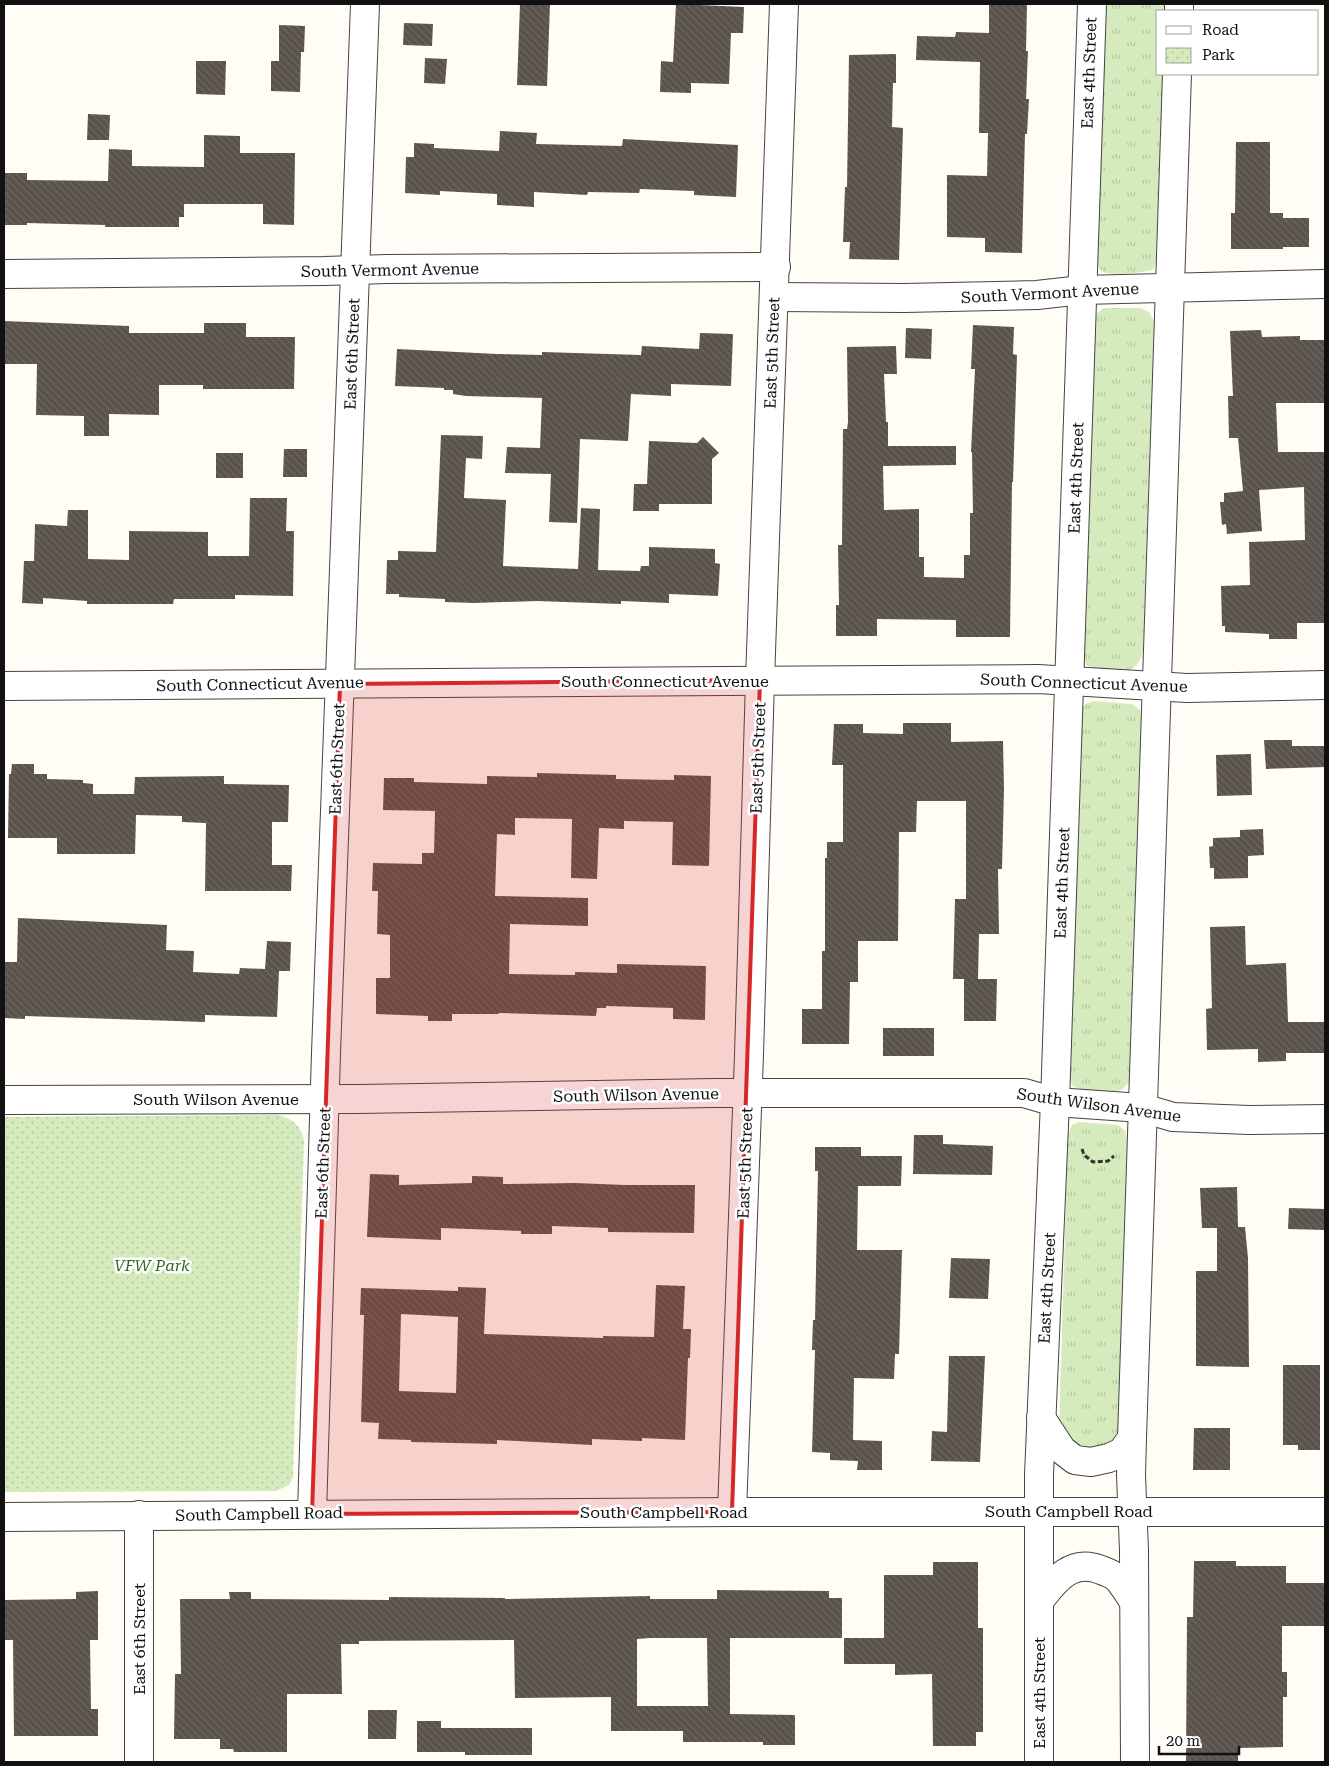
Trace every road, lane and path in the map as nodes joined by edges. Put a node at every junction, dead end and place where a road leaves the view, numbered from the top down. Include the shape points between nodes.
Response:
1 (365, 4) edge
2 (784, 4) edge
3 (1092, 4) edge
4 (1177, 75) edge
5 (776, 267) junction
6 (356, 270) junction
7 (4, 274) edge
8 (1325, 284) edge
9 (1170, 287) junction
10 (1082, 290) junction
11 (775, 297) junction
12 (760, 680) junction
13 (1069, 682) junction
14 (340, 684) junction
15 (1325, 685) edge
16 (4, 686) edge
17 (1156, 686) junction
18 (747, 1094) junction
19 (325, 1098) junction
20 (4, 1100) edge
21 (1055, 1102) junction
22 (1142, 1108) junction
23 (1325, 1119) edge
24 (1081, 1141) dead end
25 (1117, 1150) dead end
26 (1041, 1418) junction
27 (1132, 1438) junction
28 (732, 1512) junction
29 (1039, 1512) junction
30 (1132, 1512) junction
31 (1325, 1512) edge
32 (312, 1514) junction
33 (138, 1515) junction
34 (4, 1516) edge
35 (1040, 1600) junction
36 (1134, 1602) junction
37 (139, 1762) edge
38 (1039, 1762) edge
39 (1135, 1762) edge

1 - 6 street, East 6th Street
2 - 5 street, East 5th Street
3 - 10 street, East 4th Street
4 - 9 street
5 - 6 street, South Vermont Avenue
5 - 11 street, East 5th Street
6 - 7 street, South Vermont Avenue
6 - 14 street, East 6th Street
8 - 9 street, South Vermont Avenue
9 - 10 street, South Vermont Avenue
9 - 17 street
10 - 11 street, South Vermont Avenue via 1037,295
10 - 13 street, East 4th Street
11 - 12 street, East 5th Street
12 - 13 street, South Connecticut Avenue via 1038,679
12 - 14 street, South Connecticut Avenue
12 - 18 street, East 5th Street
13 - 17 street, South Connecticut Avenue
13 - 21 street, East 4th Street
14 - 16 street, South Connecticut Avenue
14 - 19 street, East 6th Street
15 - 17 street, South Connecticut Avenue
17 - 22 street
18 - 19 street, South Wilson Avenue
18 - 21 street, South Wilson Avenue via 1024,1093
18 - 28 street, East 5th Street
19 - 20 street, South Wilson Avenue
19 - 32 street, East 6th Street
21 - 22 street, South Wilson Avenue
21 - 26 street, East 4th Street
22 - 23 street, South Wilson Avenue via 1173,1117
22 - 27 street
24 - 25 path via 1084,1155 1093,1162 1108,1161
26 - 27 street via 1062,1450 1075,1460 1091,1462 1109,1458 1122,1452
26 - 29 street, East 4th Street
27 - 30 street
28 - 29 street, South Campbell Road
28 - 32 street, South Campbell Road
29 - 30 street, South Campbell Road
29 - 35 street, East 4th Street
30 - 31 street, South Campbell Road
30 - 36 street
32 - 33 street, South Campbell Road
33 - 34 street, South Campbell Road
33 - 37 street, East 6th Street
35 - 36 street via 1061,1575 1088,1567 1098,1568 1117,1578
35 - 38 street, East 4th Street
36 - 39 street

